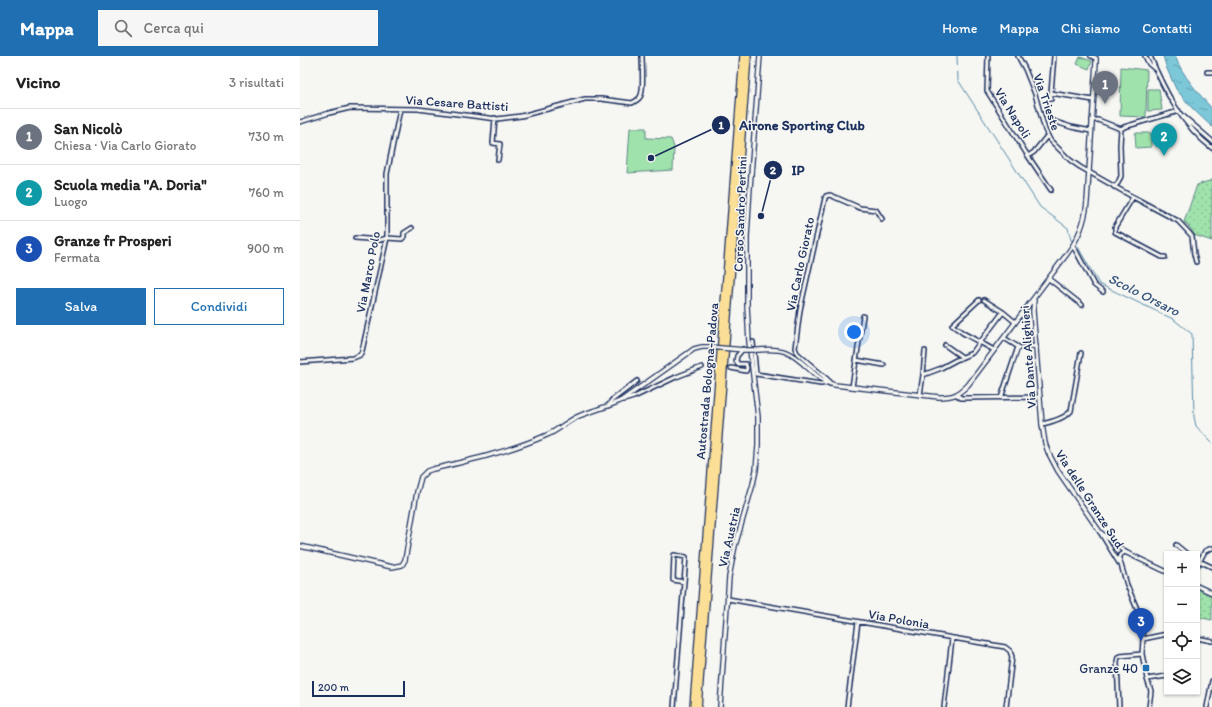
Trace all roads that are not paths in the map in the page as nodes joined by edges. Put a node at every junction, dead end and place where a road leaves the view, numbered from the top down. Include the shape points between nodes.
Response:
1 (642, 56) edge
2 (743, 56) edge
3 (748, 56) edge
4 (760, 56) edge
5 (988, 56) edge
6 (1018, 56) edge
7 (1054, 56) edge
8 (1091, 56) edge
9 (1145, 56) edge
10 (1150, 56) edge
11 (1096, 57) edge
12 (1156, 70) junction
13 (1207, 72) dead end
14 (1212, 72) edge
15 (1051, 93) junction
16 (1051, 99) dead end
17 (1093, 100) junction
18 (400, 109) junction
19 (1178, 110) junction
20 (1182, 115) junction
21 (495, 118) junction
22 (1050, 120) dead end
23 (1092, 120) junction
24 (300, 122) edge
25 (1121, 129) junction
26 (1091, 131) junction
27 (1047, 136) junction
28 (1212, 141) edge
29 (1212, 148) edge
30 (1028, 156) junction
31 (498, 160) dead end
32 (1089, 170) junction
33 (1114, 187) junction
34 (1051, 190) dead end
35 (1133, 197) junction
36 (882, 219) dead end
37 (412, 228) dead end
38 (355, 238) dead end
39 (387, 238) junction
40 (1074, 245) junction
41 (1165, 257) dead end
42 (1196, 262) dead end
43 (1049, 279) junction
44 (1103, 292) dead end
45 (1036, 295) junction
46 (979, 300) dead end
47 (984, 300) dead end
48 (1032, 305) junction
49 (1082, 305) dead end
50 (1025, 309) junction
51 (1033, 311) junction
52 (1003, 312) junction
53 (863, 316) dead end
54 (1015, 322) junction
55 (1004, 338) junction
56 (753, 342) dead end
57 (980, 342) junction
58 (944, 345) dead end
59 (1036, 346) junction
60 (1018, 347) junction
61 (744, 350) junction
62 (994, 350) junction
63 (925, 351) dead end
64 (1081, 353) dead end
65 (962, 357) junction
66 (856, 360) junction
67 (300, 362) edge
68 (884, 365) dead end
69 (702, 367) dead end
70 (731, 368) dead end
71 (754, 373) junction
72 (922, 375) junction
73 (637, 381) dead end
74 (829, 384) junction
75 (852, 387) junction
76 (957, 395) junction
77 (920, 396) junction
78 (1040, 397) junction
79 (1001, 398) junction
80 (622, 400) junction
81 (609, 406) junction
82 (1042, 419) joint
83 (1042, 424) junction
84 (1100, 532) junction
85 (1176, 545) dead end
86 (300, 546) edge
87 (1212, 548) edge
88 (1183, 551) edge
89 (1125, 552) junction
90 (1200, 557) edge
91 (1200, 561) edge
92 (1120, 565) junction
93 (1212, 567) edge
94 (1164, 571) edge
95 (684, 582) junction
96 (1199, 587) edge
97 (1212, 593) edge
98 (728, 600) junction
99 (858, 622) junction
100 (1164, 634) edge
101 (1143, 638) junction
102 (952, 639) junction
103 (1200, 639) edge
104 (1212, 641) edge
105 (1142, 654) junction
106 (1164, 676) edge
107 (1147, 679) junction
108 (1212, 681) edge
109 (674, 707) edge
110 (693, 707) edge
111 (698, 707) edge
112 (720, 707) edge
113 (847, 707) edge
114 (944, 707) edge
115 (1006, 707) edge
116 (1119, 707) edge
117 (1149, 707) edge
118 (1207, 707) edge

1 - 21 street, Via Cesare Battisti via 642,91 639,98 632,103 585,99 521,116
2 - 110 highway, Autostrada Bologna-Padova
3 - 111 highway, Autostrada Bologna-Padova
4 - 71 street, Corso Sandro Pertini via 747,237 747,306
5 - 30 street, Via Napoli via 987,91
6 - 27 street, Via Trieste via 1035,94
7 - 15 street
8 - 11 street
9 - 12 street
10 - 12 street
11 - 17 street
12 - 19 street
13 - 14 street
15 - 16 street
15 - 17 street
17 - 23 street
18 - 21 street, Via Cesare Battisti
18 - 24 street, Via Cesare Battisti via 350,108
18 - 39 street, Via Marco Polo via 387,174
19 - 20 street
19 - 25 street
20 - 28 street
20 - 29 street
21 - 31 street via 493,143 500,144
22 - 26 street
23 - 25 street
23 - 26 street
25 - 33 street via 1120,176
26 - 32 street
27 - 30 street, Via Napoli
27 - 32 street, Via Trieste via 1065,156
30 - 34 street, Via Napoli
32 - 33 street
32 - 40 street via 1085,216
33 - 35 street
35 - 41 street via 1115,231
35 - 42 street via 1178,221 1188,230 1193,238
36 - 74 street, Via Carlo Giorato via 874,209 860,208 830,195 825,198 800,310 795,348 797,353 829,381
37 - 39 street via 404,233 403,239
38 - 39 street
39 - 67 street, Via Marco Polo via 360,355 353,358
40 - 43 street
40 - 44 street via 1094,285
43 - 45 street
43 - 49 street
45 - 48 street, Via Dante Alighieri
45 - 50 street
46 - 57 street via 952,325
47 - 52 street
48 - 50 street
48 - 51 street, Via Dante Alighieri
50 - 51 street
50 - 54 street
51 - 59 street, Via Dante Alighieri
52 - 54 street
52 - 57 street
53 - 66 street
54 - 55 street
55 - 60 street
55 - 62 street
56 - 71 street
57 - 62 street
57 - 65 street via 972,353
58 - 65 street
59 - 60 street
59 - 78 street, Via Dante Alighieri
60 - 79 street
61 - 70 street via 736,360 738,364 746,365 746,371
61 - 74 street, bridge via 785,352
61 - 80 street, bridge via 709,347 694,349
62 - 76 street via 968,385
63 - 72 street
64 - 83 street via 1071,411 1066,416
65 - 72 street
66 - 68 street
66 - 75 street
69 - 80 street
71 - 74 street
71 - 98 street, Via Austria via 758,417 757,458 732,560
72 - 77 street
73 - 81 street via 611,401
74 - 75 street
75 - 77 street
76 - 77 street
76 - 79 street via 961,398
78 - 79 street
78 - 82 street, Via Dante Alighieri
80 - 81 street
81 - 86 street via 579,416 547,435 517,447 425,473 421,477 417,492 402,566
82 - 83 street, Via delle Granze Sud
83 - 84 street, Via delle Granze Sud via 1045,443 1053,462
84 - 89 street
84 - 92 street, Via delle Granze Sud
85 - 88 street
87 - 90 street
89 - 92 street, Via delle Granze Sud via 1120,555
89 - 94 street
91 - 93 street
92 - 101 street, Via delle Granze Sud via 1142,621
95 - 95 street via 686,557 674,555 673,580
95 - 109 street
96 - 97 street
98 - 99 street, Via Polonia
98 - 112 street, Via Austria
99 - 102 street, Via Polonia
99 - 113 street
100 - 101 street
101 - 105 street, Via delle Granze Sud
102 - 114 street
102 - 115 street, Via Polonia via 1006,648 1010,651 1012,656
103 - 104 street
105 - 107 street, Via delle Granze Sud
105 - 116 street via 1118,657
106 - 107 street
107 - 117 street, Via delle Granze Sud via 1152,691
108 - 118 street

